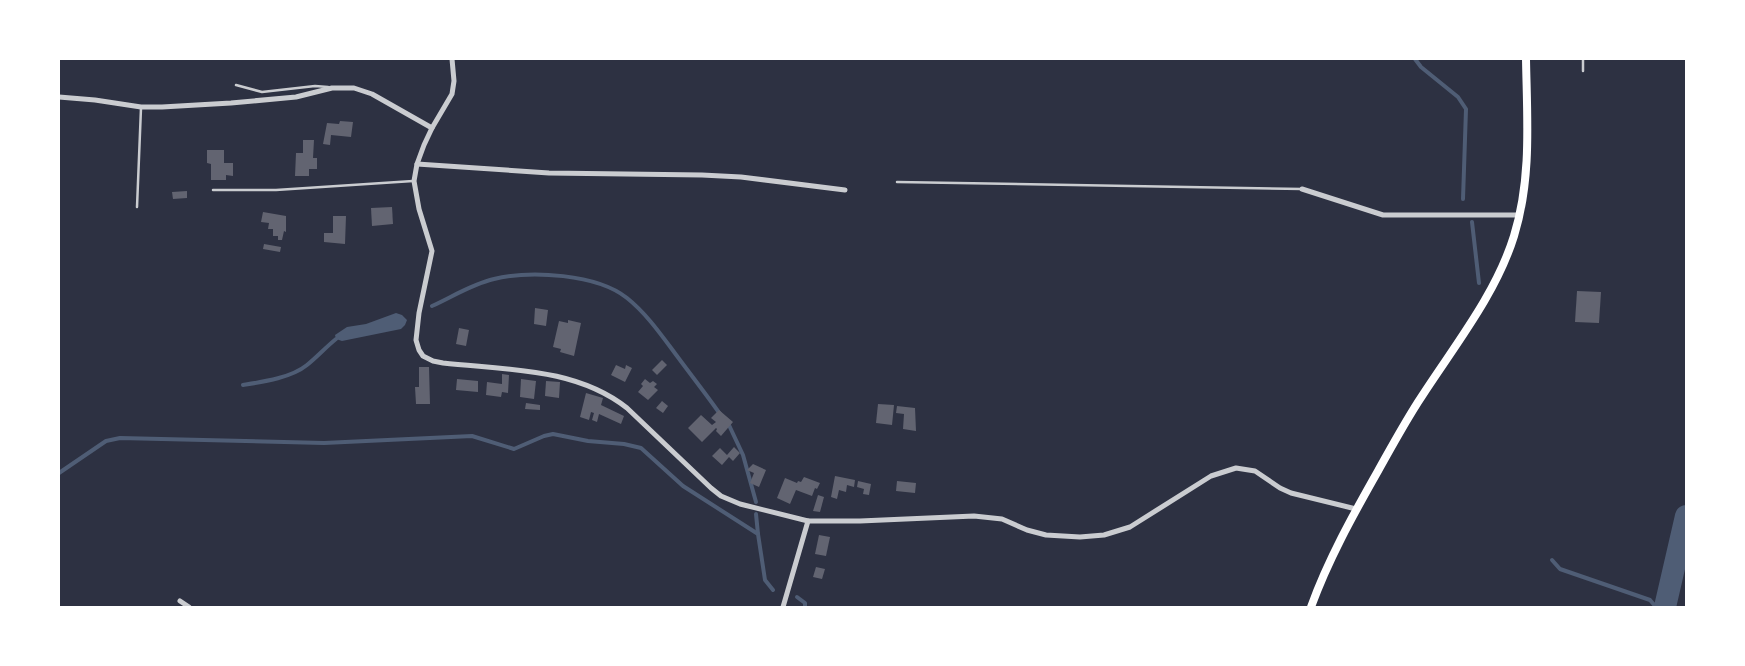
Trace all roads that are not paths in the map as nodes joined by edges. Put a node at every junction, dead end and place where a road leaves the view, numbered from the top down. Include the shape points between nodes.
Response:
1 (452, 59) edge
2 (1526, 59) edge
3 (1583, 59) edge
4 (1583, 71) dead end
5 (236, 85) dead end
6 (337, 88) junction
7 (59, 97) edge
8 (141, 107) junction
9 (432, 128) junction
10 (417, 164) junction
11 (414, 181) junction
12 (897, 182) dead end
13 (1302, 189) joint
14 (213, 190) dead end
15 (845, 190) dead end
16 (137, 206) dead end
17 (1520, 215) junction
18 (1356, 509) junction
19 (808, 521) junction
20 (180, 601) dead end
21 (189, 607) edge
22 (783, 607) edge
23 (1312, 607) edge

1 - 9 street via 452,94
2 - 17 main road via 1528,152
3 - 4 lane
5 - 6 lane via 262,92 316,86
6 - 8 street via 249,102
6 - 9 street via 367,92
7 - 8 street
8 - 16 lane
9 - 10 street
10 - 11 street
10 - 15 street via 549,173 741,177
11 - 14 lane via 276,190
11 - 19 street via 432,251 416,336 423,356 443,363 552,375 595,388 627,408 721,496
12 - 13 lane
13 - 17 street via 1383,215
17 - 18 main road via 1495,282 1412,412
18 - 19 street via 1291,493 1255,471 1236,468 1210,476 1130,527 1104,535 1046,535 1002,519 974,516 860,522
18 - 23 main road
19 - 22 street
20 - 21 street

